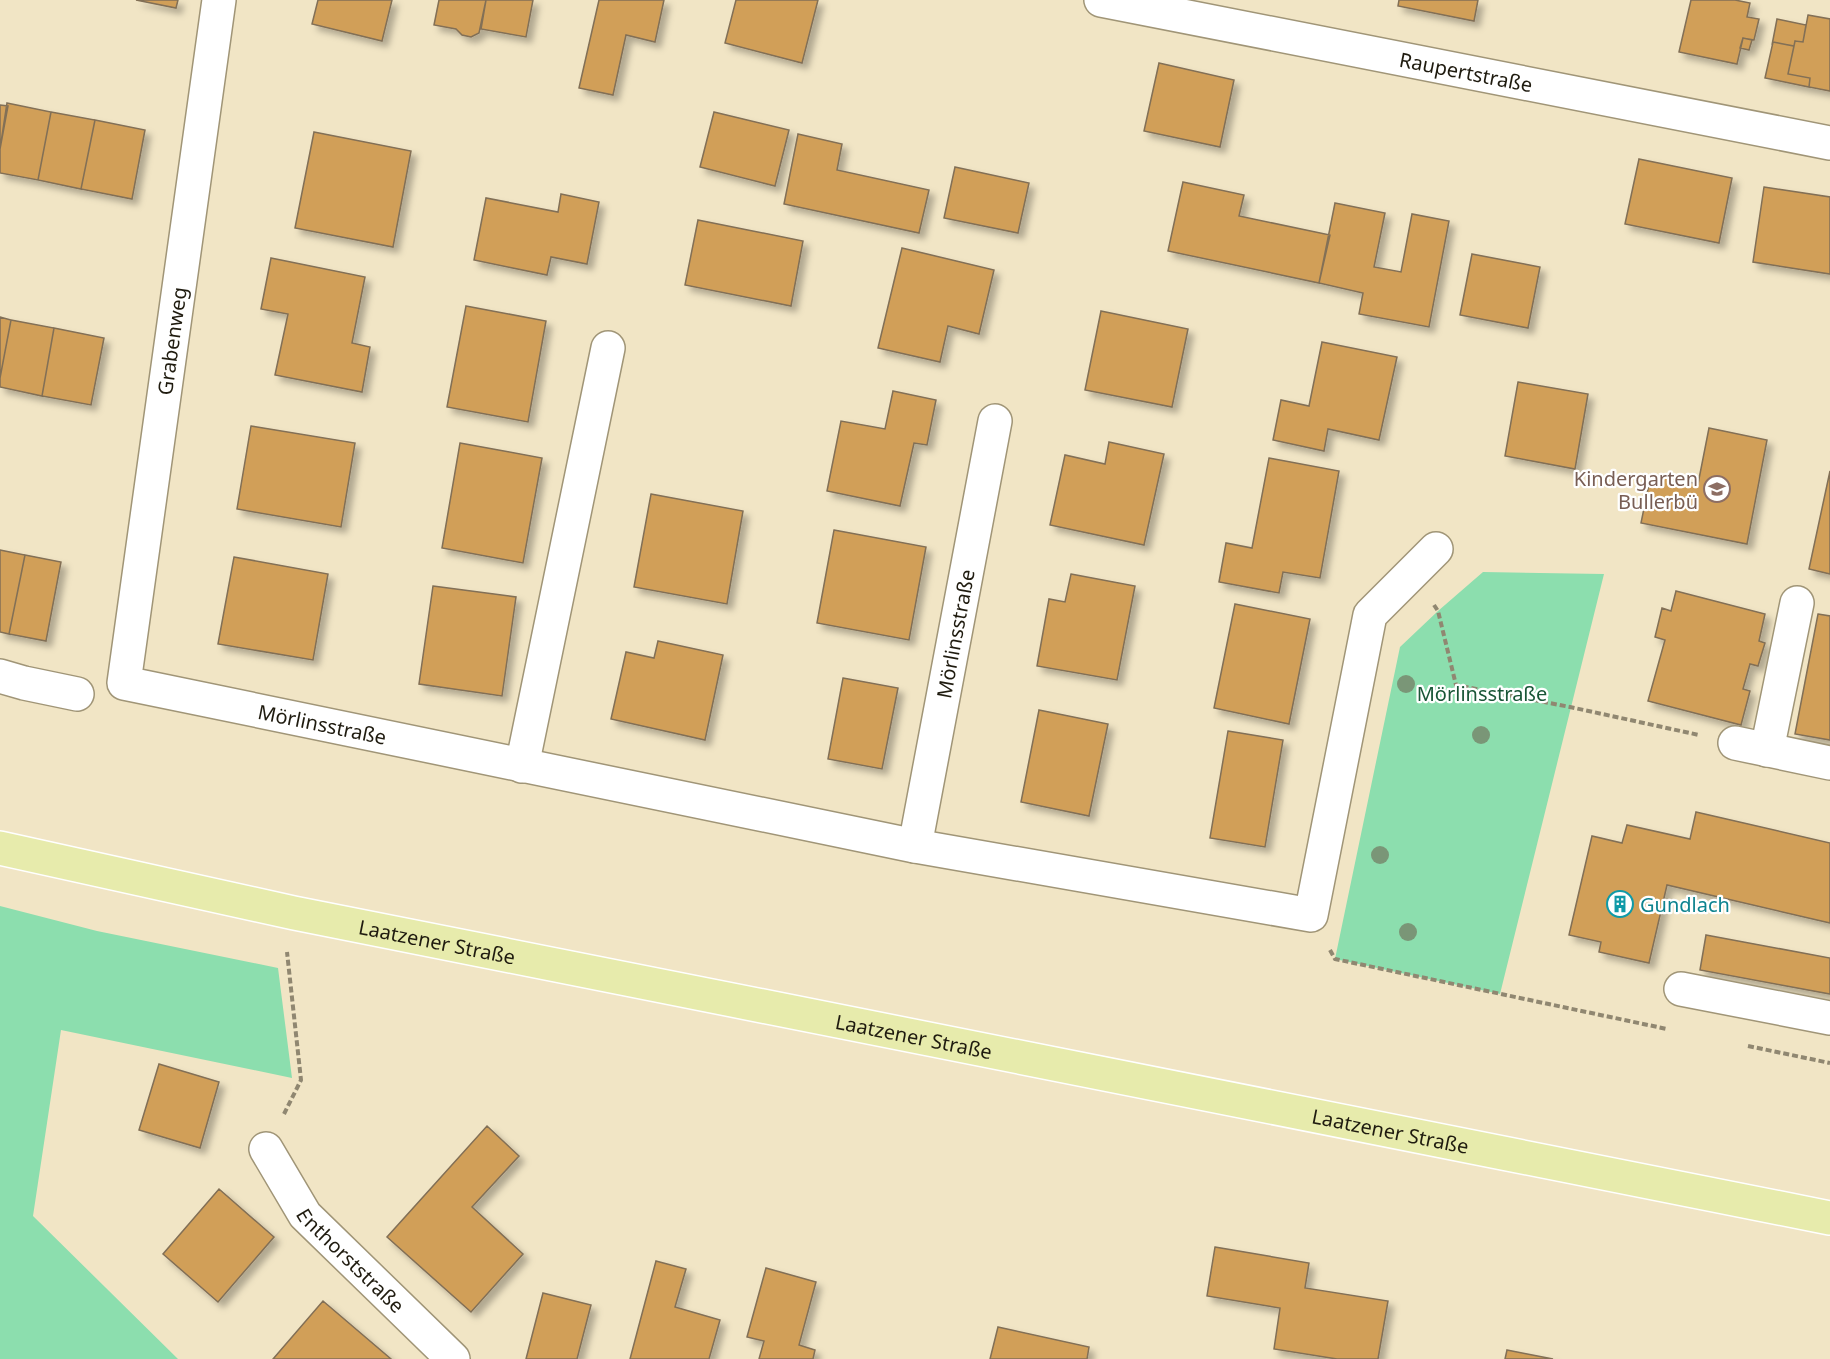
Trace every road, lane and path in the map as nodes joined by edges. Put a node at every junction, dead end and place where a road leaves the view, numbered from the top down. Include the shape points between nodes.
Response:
1 (219, 0) edge
2 (1101, 0) edge
3 (1830, 143) edge
4 (608, 348) dead end
5 (995, 421) dead end
6 (1425, 560) joint
7 (1797, 603) dead end
8 (0, 676) edge
9 (124, 683) joint
10 (77, 694) dead end
11 (1735, 743) joint
12 (1767, 750) junction
13 (1830, 763) edge
14 (522, 766) junction
15 (915, 846) junction
16 (0, 848) edge
17 (294, 914) junction
18 (1311, 915) junction
19 (1681, 989) dead end
20 (1830, 1017) edge
21 (1670, 1030) dead end
22 (1739, 1044) dead end
23 (1830, 1063) edge
24 (266, 1149) joint
25 (1830, 1218) edge
26 (453, 1359) edge

1 - 9 street, Grabenweg
2 - 3 street, Raupertstraße
4 - 14 street
5 - 15 street, Mörlinsstraße
6 - 11 path via 1456,685
6 - 18 street via 1370,615
7 - 12 street
8 - 10 street
9 - 14 street, Mörlinsstraße
11 - 12 street
12 - 13 street
14 - 15 street, Mörlinsstraße
15 - 18 street, Mörlinsstraße
16 - 17 main road, Laatzener Straße
17 - 24 path via 287,952 301,1080
17 - 25 main road, Laatzener Straße
18 - 21 path via 1335,959
19 - 20 street
22 - 23 path
24 - 26 street, Enthorststraße via 305,1215

